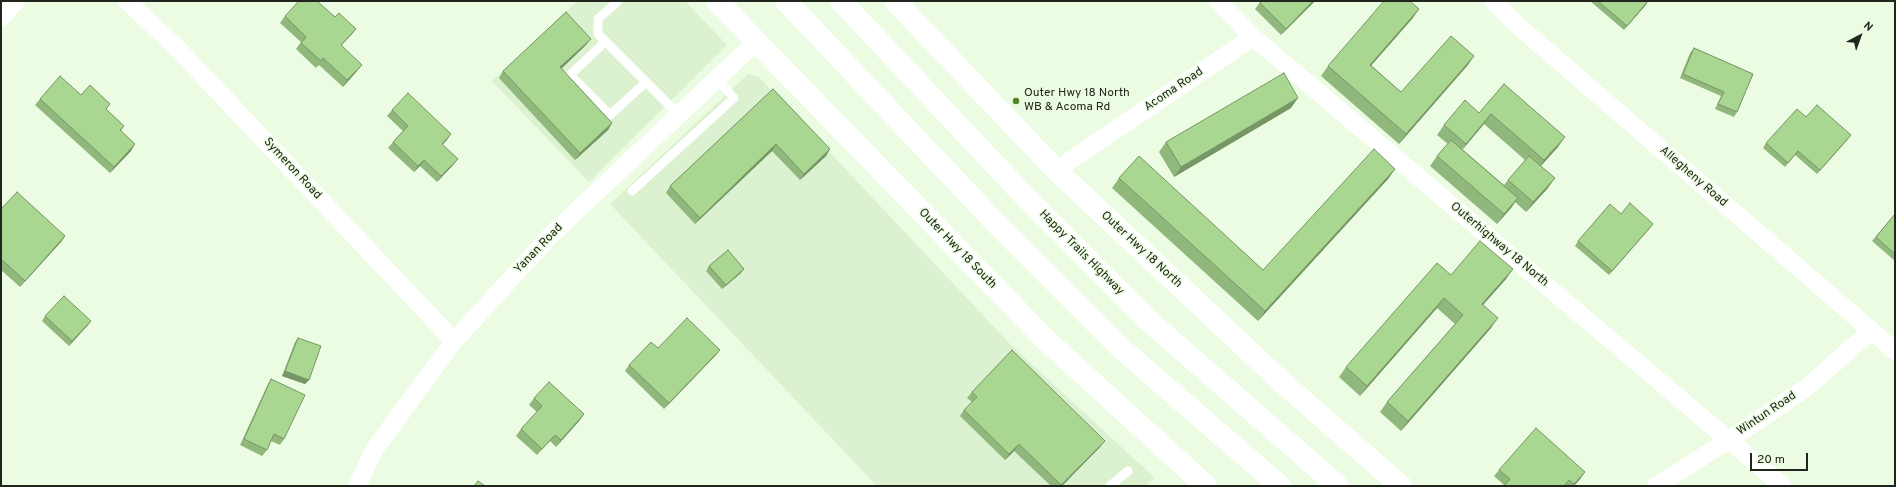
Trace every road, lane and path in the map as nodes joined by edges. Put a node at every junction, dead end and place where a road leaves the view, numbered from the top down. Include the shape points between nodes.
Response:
1 (16, 1) edge
2 (127, 1) edge
3 (618, 1) edge
4 (718, 1) edge
5 (786, 1) edge
6 (840, 1) edge
7 (895, 1) edge
8 (1218, 1) edge
9 (1493, 1) edge
10 (1, 18) edge
11 (1253, 37) junction
12 (605, 42) junction
13 (756, 42) junction
14 (717, 79) junction
15 (646, 82) junction
16 (679, 115) junction
17 (1056, 170) junction
18 (632, 191) dead end
19 (1871, 332) junction
20 (454, 341) junction
21 (1895, 352) edge
22 (1729, 440) junction
23 (1128, 472) dead end
24 (1197, 484) edge
25 (357, 486) edge
26 (1110, 486) edge
27 (1280, 486) edge
28 (1338, 486) edge
29 (1401, 486) edge
30 (1656, 486) edge
31 (1782, 486) edge

1 - 10 street
2 - 20 street, Symeron Road via 176,47
3 - 12 lane via 598,19 598,34
4 - 13 street, Outer Hwy 18 South
5 - 27 street via 990,217 1122,350
6 - 28 street, Happy Trails Highway via 1018,189 1149,321
7 - 17 street, Outer Hwy 18 North
8 - 11 street, Outerhighway 18 North
9 - 19 street, Allegheny Road via 1516,24
11 - 17 street, Acoma Road
11 - 22 street, Outerhighway 18 North
12 - 15 lane
12 - 15 lane via 570,75 610,115
13 - 14 street, Yanan Road
13 - 24 street, Outer Hwy 18 South via 1046,340
14 - 16 street, Yanan Road
14 - 18 lane via 734,98
15 - 16 lane
16 - 20 street, Yanan Road via 550,236
17 - 29 street, Outer Hwy 18 North via 1283,383
19 - 21 street, Allegheny Road
19 - 22 street, Wintun Road via 1806,388
20 - 25 street, Yanan Road via 374,450
22 - 30 street, Wintun Road
22 - 31 street, Outerhighway 18 North
23 - 26 lane

